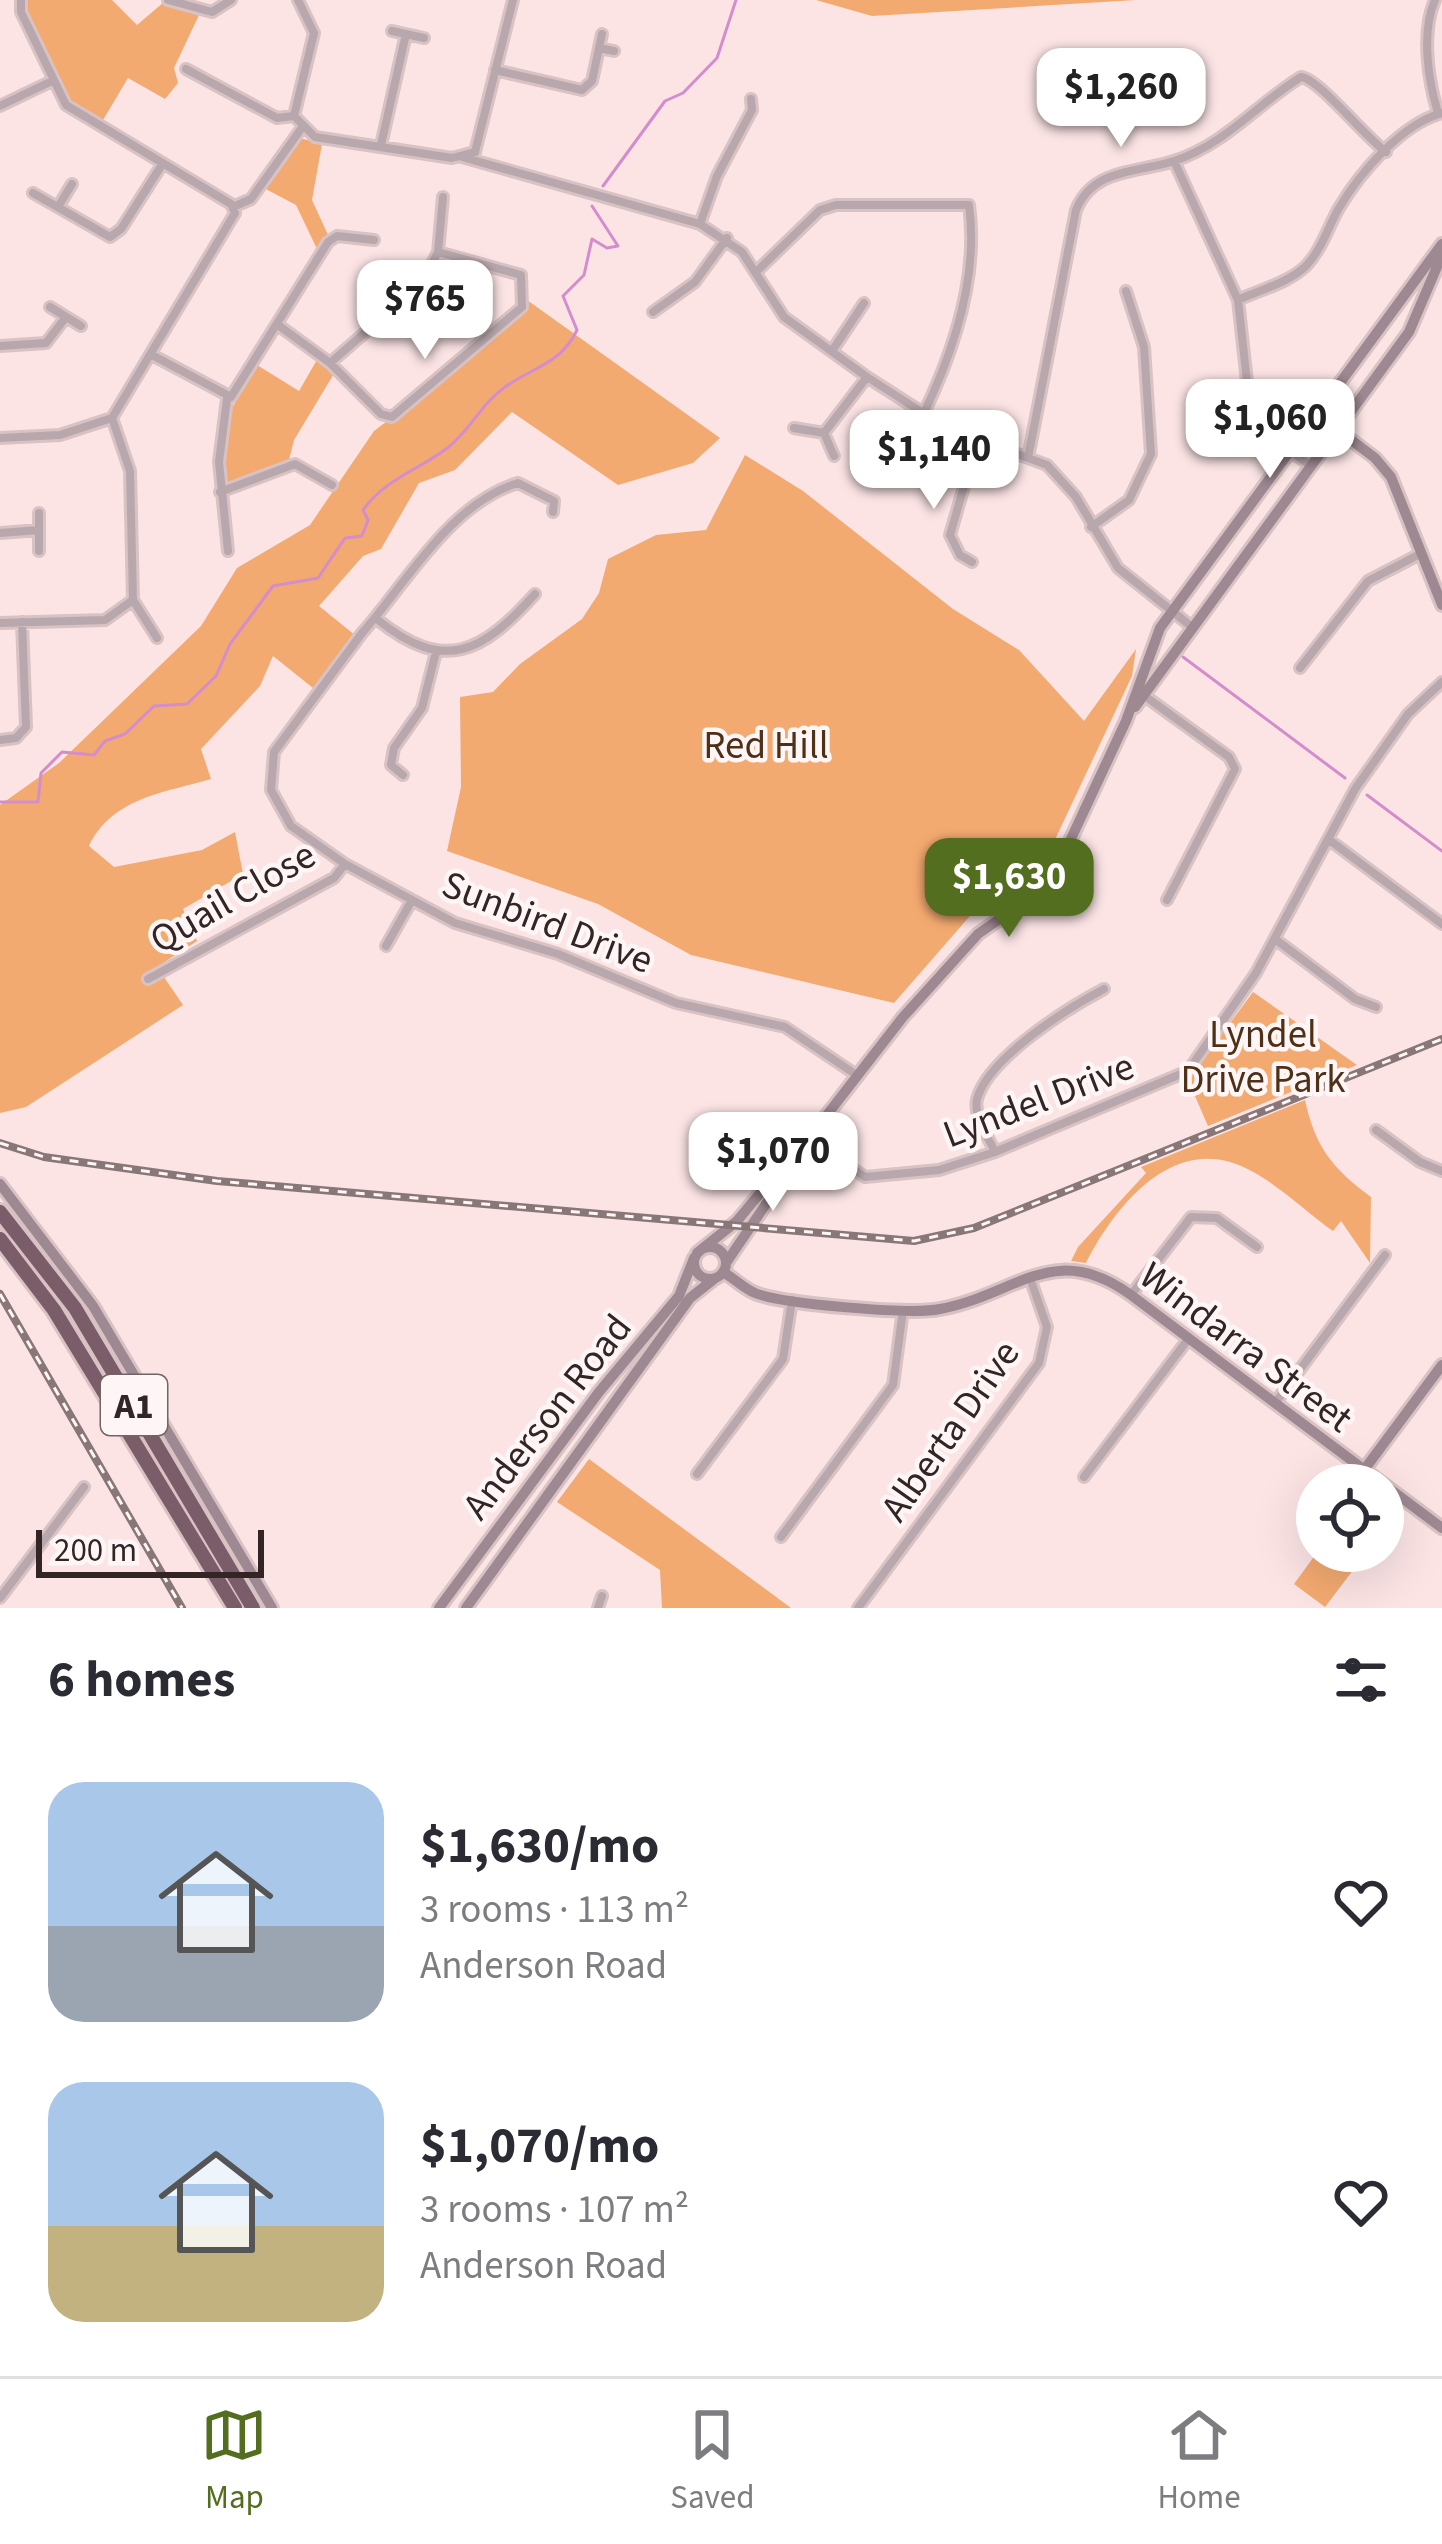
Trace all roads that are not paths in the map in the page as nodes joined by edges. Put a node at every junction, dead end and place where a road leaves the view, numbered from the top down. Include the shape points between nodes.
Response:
1 (20, 0) edge
2 (167, 0) edge
3 (231, 0) edge
4 (298, 0) edge
5 (513, 0) edge
6 (1435, 0) edge
7 (392, 31) dead end
8 (406, 34) junction
9 (602, 34) dead end
10 (424, 38) dead end
11 (599, 48) junction
12 (614, 51) dead end
13 (186, 69) dead end
14 (495, 70) junction
15 (52, 81) junction
16 (751, 98) dead end
17 (1, 102) edge
18 (1440, 113) edge
19 (294, 116) junction
20 (301, 128) junction
21 (381, 145) junction
22 (475, 152) junction
23 (1386, 152) junction
24 (462, 157) junction
25 (1174, 161) junction
26 (163, 163) junction
27 (483, 163) junction
28 (72, 184) dead end
29 (34, 193) dead end
30 (443, 197) dead end
31 (58, 207) junction
32 (233, 208) junction
33 (700, 224) junction
34 (727, 238) junction
35 (374, 240) dead end
36 (1442, 244) edge
37 (438, 252) junction
38 (1442, 255) edge
39 (758, 271) junction
40 (1126, 291) dead end
41 (1238, 300) junction
42 (1425, 301) junction
43 (864, 303) dead end
44 (50, 307) dead end
45 (653, 312) dead end
46 (66, 317) junction
47 (278, 325) junction
48 (81, 326) dead end
49 (1371, 340) junction
50 (0, 346) edge
51 (832, 351) junction
52 (152, 355) junction
53 (330, 363) junction
54 (867, 377) junction
55 (227, 399) junction
56 (1317, 414) junction
57 (922, 416) junction
58 (112, 418) junction
59 (794, 428) dead end
60 (1338, 429) junction
61 (824, 433) junction
62 (0, 438) edge
63 (978, 438) junction
64 (1290, 451) junction
65 (1029, 454) junction
66 (834, 456) dead end
67 (1311, 466) junction
68 (332, 485) dead end
69 (220, 492) junction
70 (553, 512) dead end
71 (39, 514) dead end
72 (1091, 527) junction
73 (39, 530) junction
74 (0, 533) edge
75 (39, 551) dead end
76 (228, 551) dead end
77 (1422, 554) junction
78 (972, 562) dead end
79 (536, 594) dead end
80 (133, 600) junction
81 (1442, 605) edge
82 (1172, 612) junction
83 (378, 620) junction
84 (22, 622) junction
85 (0, 623) edge
86 (1192, 626) junction
87 (158, 638) dead end
88 (436, 652) junction
89 (1300, 668) dead end
90 (1442, 682) edge
91 (1139, 693) junction
92 (0, 740) edge
93 (403, 775) dead end
94 (1328, 838) junction
95 (345, 864) junction
96 (412, 900) junction
97 (1167, 900) dead end
98 (1442, 924) edge
99 (1275, 939) junction
100 (386, 946) dead end
101 (148, 979) dead end
102 (1104, 989) dead end
103 (1376, 1007) dead end
104 (858, 1076) junction
105 (1376, 1130) dead end
106 (808, 1138) junction
107 (995, 1152) junction
108 (1442, 1171) edge
109 (0, 1184) edge
110 (0, 1212) edge
111 (0, 1239) edge
112 (1257, 1247) dead end
113 (1384, 1255) dead end
114 (696, 1256) junction
115 (721, 1271) junction
116 (1029, 1276) junction
117 (1131, 1295) junction
118 (793, 1298) junction
119 (903, 1310) junction
120 (1189, 1338) junction
121 (1442, 1365) edge
122 (1274, 1403) junction
123 (1355, 1464) edge
124 (1369, 1464) edge
125 (697, 1474) dead end
126 (1084, 1477) dead end
127 (534, 1479) junction
128 (84, 1487) dead end
129 (551, 1492) junction
130 (1404, 1500) edge
131 (513, 1507) junction
132 (530, 1520) junction
133 (1442, 1528) edge
134 (781, 1537) dead end
135 (602, 1596) dead end
136 (0, 1598) edge
137 (235, 1608) edge
138 (254, 1608) edge
139 (272, 1608) edge
140 (439, 1608) edge
141 (466, 1608) edge
142 (598, 1608) edge
143 (858, 1608) edge

1 - 15 street
2 - 3 street via 212,12
4 - 19 street via 314,33
5 - 14 street
6 - 18 street via 1430,78
7 - 8 street
8 - 10 street
8 - 21 street
9 - 11 street
11 - 12 street
11 - 14 street via 592,81 578,91
13 - 19 street via 277,118
14 - 22 street
15 - 17 street
15 - 26 street via 66,105
16 - 33 street
18 - 23 street
19 - 20 street
20 - 21 street
20 - 32 street via 250,200
21 - 24 street
22 - 24 street
22 - 27 street
23 - 25 street via 1301,76 1237,128
23 - 41 street via 1341,204 1310,261
24 - 27 street
25 - 41 street
25 - 65 street via 1107,177 1080,200
26 - 31 street via 116,234 103,235
26 - 32 street
27 - 33 street
28 - 31 street
29 - 31 street
30 - 37 street
32 - 52 street via 235,220
33 - 34 street
34 - 39 street
34 - 45 street via 695,282
35 - 47 street via 328,242
36 - 49 street, Anderson Road
37 - 53 street via 422,283
37 - 53 street via 521,275 522,307 392,417
38 - 42 street, Anderson Road
39 - 51 street via 778,311
39 - 57 street via 820,210 969,205 974,242 950,358
40 - 72 street via 1144,347 1151,454 1129,500
41 - 64 street via 1250,409
42 - 49 street via 1410,295
42 - 60 street, Anderson Road
43 - 51 street
44 - 46 street
46 - 48 street
46 - 50 street via 46,343
47 - 53 street
47 - 55 street
49 - 56 street, Anderson Road
51 - 54 street
52 - 55 street
52 - 58 street
54 - 57 street
54 - 61 street
55 - 69 street
56 - 60 street
56 - 64 street, Anderson Road
57 - 63 street
58 - 62 street via 59,435
58 - 80 street via 130,472
59 - 61 street
60 - 67 street, Anderson Road
60 - 77 street via 1391,477
61 - 66 street
63 - 65 street
63 - 78 street via 950,535
64 - 67 street
64 - 82 street, Anderson Road
65 - 72 street via 1063,479
67 - 86 street, Anderson Road
68 - 69 street via 295,464
69 - 76 street
70 - 83 street, Sunbird Drive via 554,501 531,486 507,487 442,531
71 - 73 street
72 - 82 street via 1127,578
73 - 74 street
73 - 75 street
77 - 81 street
77 - 89 street via 1358,590
79 - 88 street via 478,644
80 - 84 street via 105,620
80 - 87 street
82 - 86 street
82 - 91 street, Anderson Road via 1148,650
83 - 88 street
83 - 95 street, Sunbird Drive via 296,718 270,767 286,820
84 - 85 street
84 - 92 street via 26,727
86 - 91 street, Anderson Road
88 - 93 street via 422,708 391,756
90 - 94 street, Lyndel Drive via 1386,743
91 - 97 street via 1234,765
91 - 104 street, Anderson Road via 1051,877 973,939
94 - 98 street
94 - 99 street, Lyndel Drive
95 - 96 street, Sunbird Drive
95 - 101 street, Quail Close via 334,878
96 - 100 street
96 - 104 street, Sunbird Drive via 676,1003 793,1030
99 - 103 street
99 - 107 street, Lyndel Drive via 1188,1071
102 - 107 street via 1044,1022 980,1092 978,1114
104 - 106 street, Anderson Road
105 - 108 street
106 - 107 street, Lyndel Drive via 857,1174 878,1178
106 - 114 street, Anderson Road
106 - 115 street, Anderson Road
109 - 139 street via 79,1284
110 - 138 highway, A1 via 75,1308
111 - 137 highway, A1 via 54,1310
112 - 117 street via 1217,1218 1192,1217
113 - 122 street
114 - 115 street via 698,1274
114 - 115 street, Windarra Street via 713,1246
114 - 127 street, Anderson Road via 679,1296
115 - 118 street, Windarra Street via 752,1292
115 - 129 street, Anderson Road via 691,1298
116 - 117 street, Windarra Street via 1079,1269
116 - 119 street, Windarra Street via 957,1305
116 - 143 street, Alberta Drive via 1047,1328 1039,1363
117 - 120 street, Windarra Street
118 - 119 street, Windarra Street
118 - 125 street via 783,1359
119 - 134 street via 893,1385
120 - 122 street, Windarra Street
120 - 126 street
121 - 124 street
122 - 123 street, Windarra Street
127 - 129 street
127 - 131 street, Anderson Road
128 - 136 street
129 - 132 street, Anderson Road
130 - 133 street, Windarra Street
131 - 132 street
131 - 140 street, Anderson Road
132 - 141 street, Anderson Road
135 - 142 street

